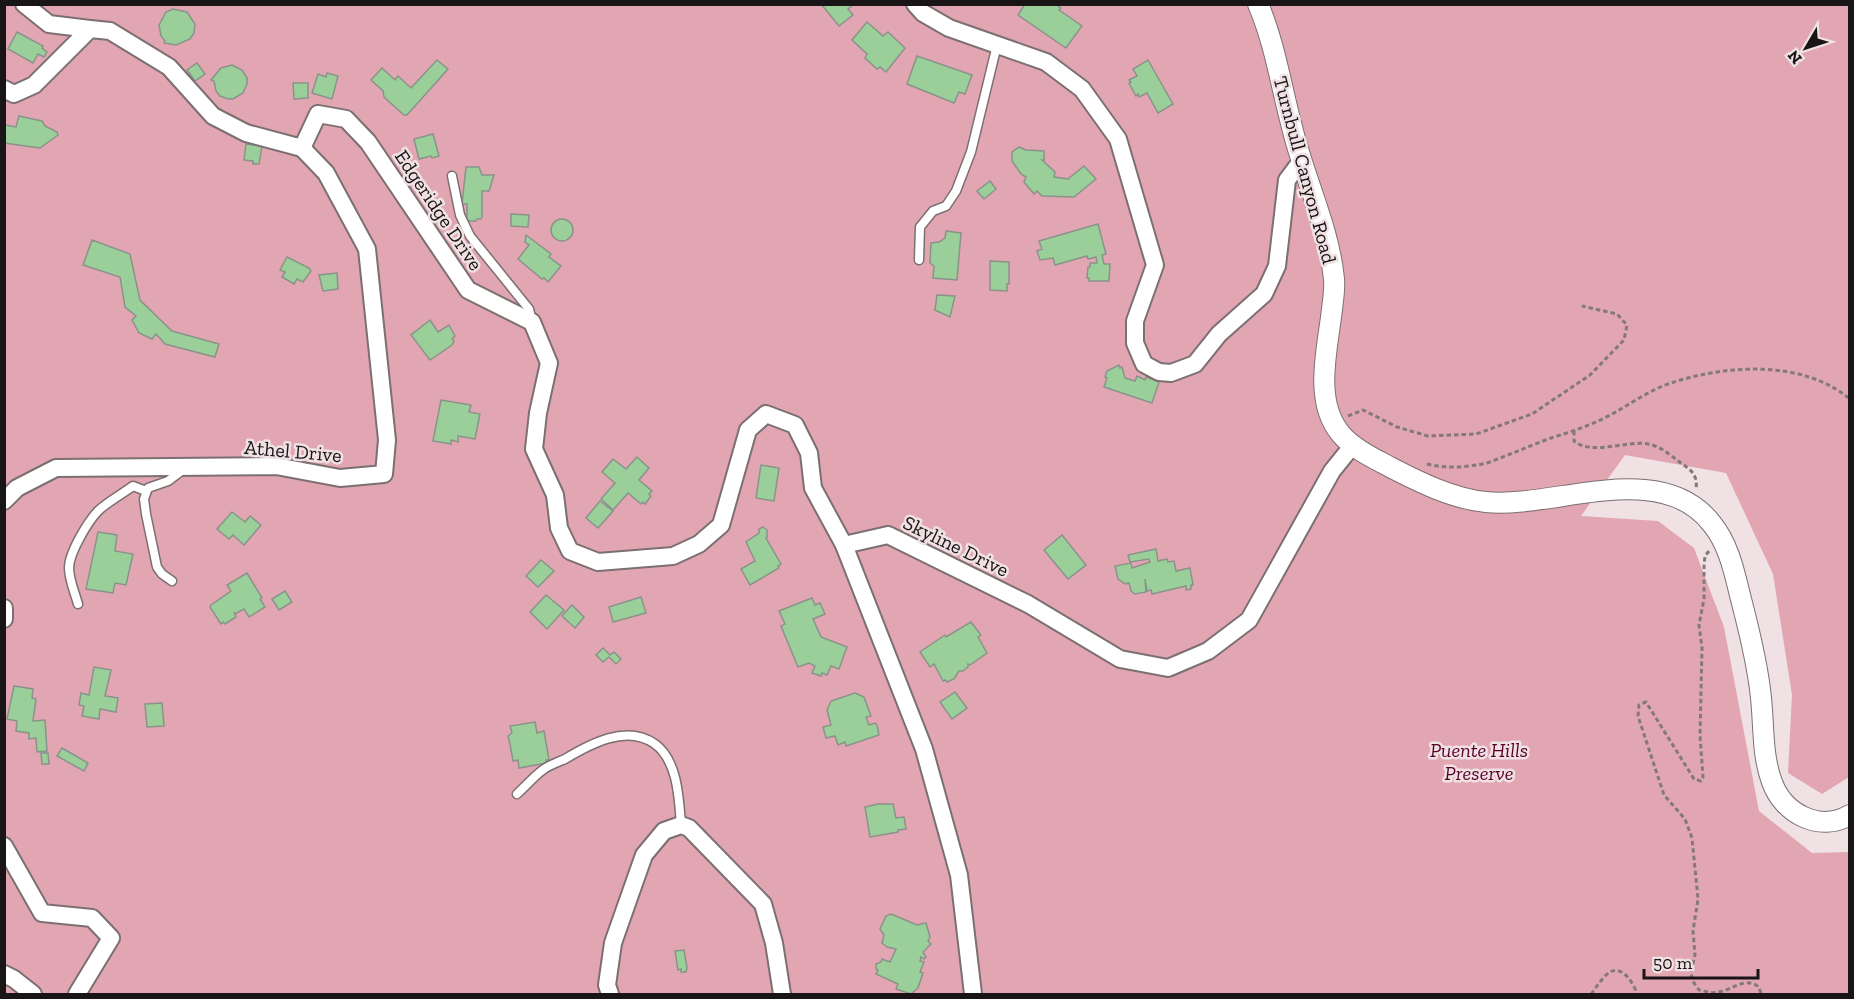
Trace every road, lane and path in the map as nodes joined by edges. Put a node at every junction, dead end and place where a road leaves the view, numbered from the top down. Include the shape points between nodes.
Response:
1 (24, 4) edge
2 (915, 4) edge
3 (1258, 4) edge
4 (90, 29) junction
5 (997, 45) junction
6 (4, 89) edge
7 (302, 148) junction
8 (1302, 160) junction
9 (452, 176) dead end
10 (919, 260) dead end
11 (1582, 306) dead end
12 (532, 322) junction
13 (1850, 399) edge
14 (1332, 422) junction
15 (1574, 431) junction
16 (1353, 445) junction
17 (187, 467) junction
18 (1404, 474) junction
19 (147, 491) junction
20 (1698, 493) dead end
21 (4, 501) edge
22 (1722, 539) junction
23 (844, 545) junction
24 (172, 581) dead end
25 (78, 604) dead end
26 (4, 608) edge
27 (4, 619) edge
28 (517, 794) dead end
29 (1850, 815) edge
30 (681, 825) junction
31 (4, 846) edge
32 (4, 974) edge
33 (33, 994) edge
34 (77, 994) edge
35 (610, 994) edge
36 (782, 994) edge
37 (973, 994) edge
38 (1591, 994) edge
39 (1637, 994) edge
40 (1761, 994) edge

1 - 4 street via 49,24
2 - 5 street via 949,28
3 - 8 street, Turnbull Canyon Road
4 - 6 street via 34,85 14,94
4 - 7 street via 110,31 168,67 213,116 246,133
5 - 8 street via 1046,62 1082,89 1119,139 1155,265 1135,321 1135,343 1144,364 1159,372 1172,373 1195,364 1219,334 1264,294 1277,266 1287,180
5 - 10 lane via 971,152 946,206 933,211 920,227
7 - 12 street, Edgeridge Drive via 318,114 345,119 368,142 468,290
7 - 17 street, Athel Drive via 326,172 367,249 387,440 384,474 340,478 276,466
8 - 14 street, Turnbull Canyon Road via 1335,282 1325,372
9 - 12 lane via 460,215 470,236 529,309
11 - 14 path via 1617,314 1627,326 1624,340 1590,375 1532,414 1476,434 1428,436 1397,427 1363,410
12 - 23 street via 549,363 534,449 555,495 559,528 570,551 598,562 673,556 699,544 721,525 748,430 766,414 795,425 809,453 813,488
13 - 15 path via 1829,385 1789,373 1767,369 1724,371 1670,383
14 - 16 street, Turnbull Canyon Road
15 - 18 path via 1487,463 1440,467 1415,463
15 - 20 path via 1574,441 1583,446 1647,443 1657,447 1692,471
16 - 18 street, Turnbull Canyon Road
16 - 23 street, Skyline Drive via 1332,471 1249,620 1208,651 1168,668 1120,659 1028,604 888,535
17 - 19 lane
17 - 21 street, Athel Drive via 56,468 17,488
18 - 22 street, Turnbull Canyon Road via 1465,499 1483,502 1607,491 1659,492 1694,506
19 - 24 lane via 144,500 157,567
19 - 25 lane via 134,486 91,520 69,567
22 - 29 street, Turnbull Canyon Road via 1756,664 1768,771 1776,792 1791,809 1811,820 1833,822
22 - 40 path via 1706,556 1704,566 1700,625 1701,781 1694,779 1646,702 1639,705 1638,716 1664,795 1685,819 1692,838 1698,899 1692,980 1699,990 1712,993 1742,983 1755,984
23 - 37 street via 924,749 959,875
26 - 27 street
28 - 30 lane via 544,770 586,746 622,735 639,737 656,745 668,760 679,794
30 - 35 street via 664,831 644,855 613,943 607,985
30 - 36 street via 763,904
31 - 34 street via 42,914 92,918 111,938
32 - 33 street
38 - 39 path via 1607,975 1618,971 1632,983

